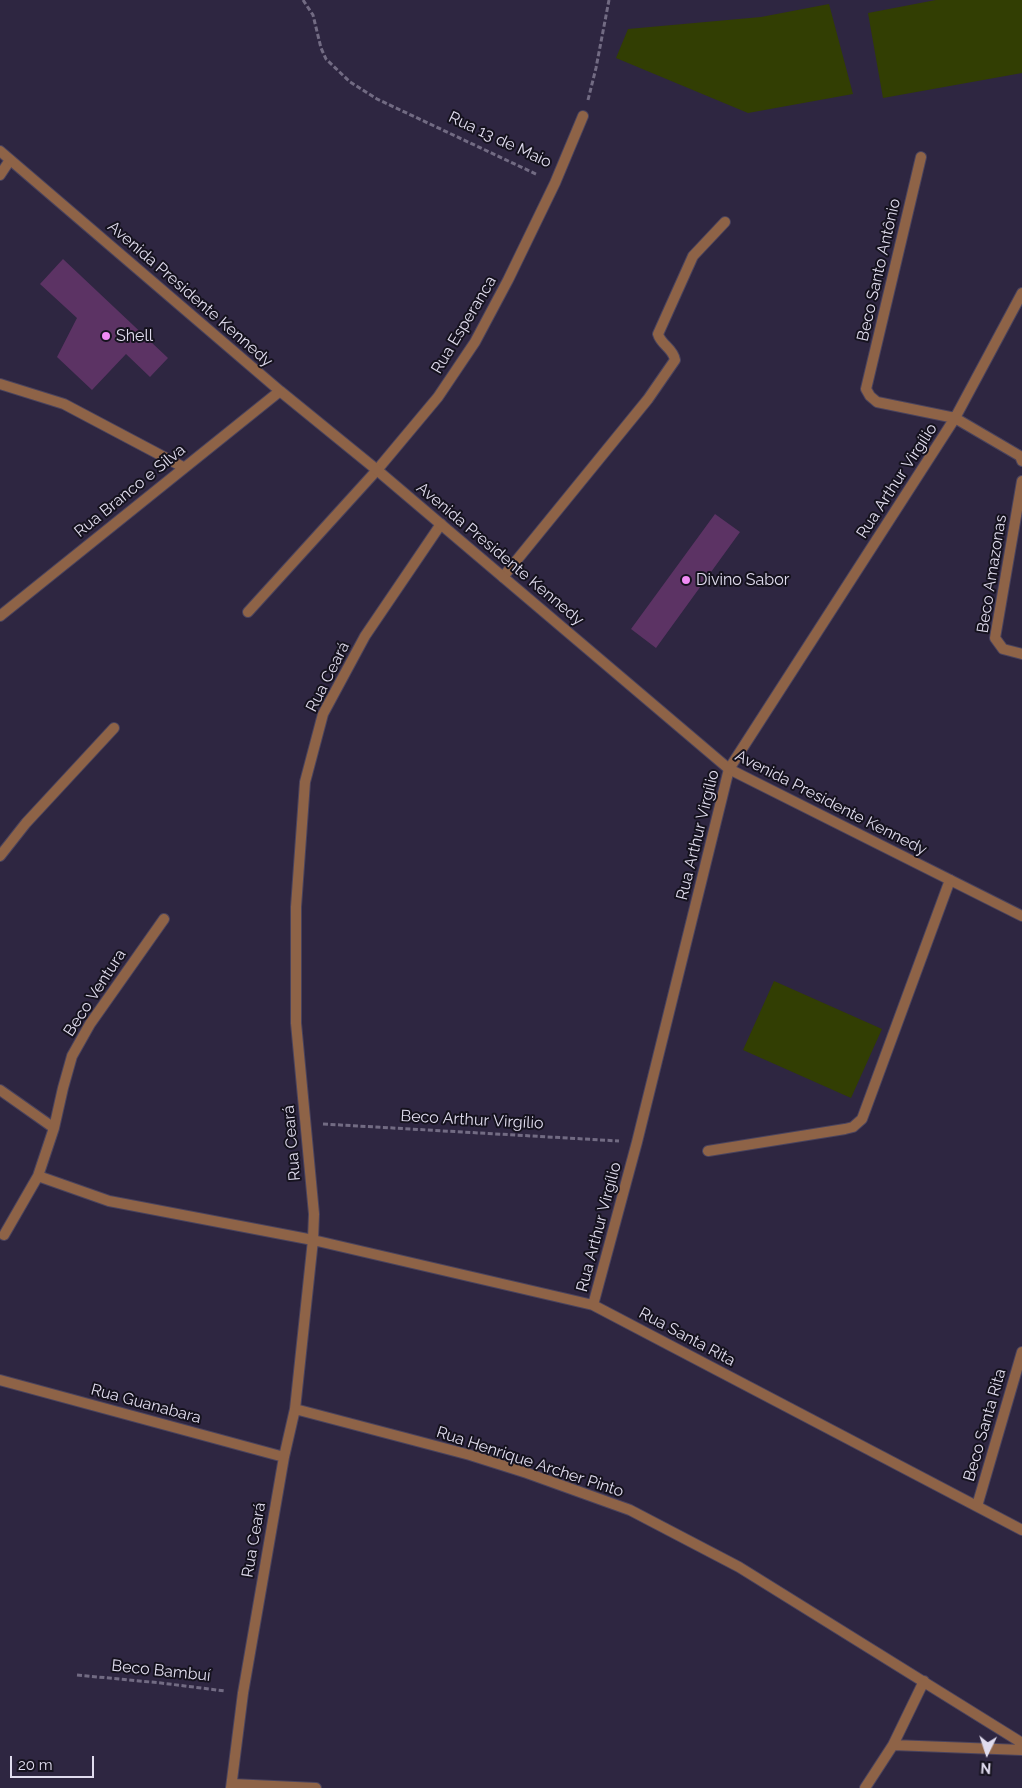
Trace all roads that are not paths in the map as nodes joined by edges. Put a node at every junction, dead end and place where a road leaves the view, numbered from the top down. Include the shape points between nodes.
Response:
1 (583, 116) road end
2 (0, 152) edge
3 (922, 157) dead end
4 (10, 160) junction
5 (0, 175) edge
6 (555, 182) joint
7 (725, 222) dead end
8 (1022, 293) edge
9 (0, 384) edge
10 (280, 391) junction
11 (955, 418) junction
12 (1022, 461) edge
13 (183, 467) junction
14 (377, 470) junction
15 (1022, 481) edge
16 (441, 524) junction
17 (503, 577) junction
18 (248, 612) dead end
19 (0, 616) edge
20 (1022, 654) edge
21 (114, 728) dead end
22 (729, 769) junction
23 (0, 856) edge
24 (950, 880) junction
25 (1022, 916) edge
26 (164, 919) dead end
27 (0, 1090) edge
28 (54, 1128) junction
29 (708, 1151) dead end
30 (38, 1176) junction
31 (4, 1235) dead end
32 (313, 1240) junction
33 (594, 1305) junction
34 (1022, 1352) edge
35 (0, 1380) edge
36 (295, 1409) junction
37 (284, 1457) junction
38 (977, 1506) junction
39 (1022, 1530) edge
40 (924, 1682) junction
41 (1022, 1743) edge
42 (893, 1746) junction
43 (1022, 1750) edge
44 (231, 1786) edge
45 (316, 1788) edge
46 (864, 1788) edge

1 - 6 street, Rua 13 de Maio
2 - 4 street, Avenida Presidente Kennedy
3 - 11 street, Beco Santo Antônio via 866,389 877,402
4 - 5 street
4 - 10 street, Avenida Presidente Kennedy
6 - 14 street, Rua Esperanca via 475,342 438,397
7 - 17 street via 693,256 658,334 671,349 674,360 648,399
8 - 11 street, Rua Arthur Virgílio
9 - 13 street via 64,404
10 - 13 street, Rua Branco e Silva
10 - 14 street, Avenida Presidente Kennedy
11 - 12 street via 1020,456
11 - 22 street, Rua Arthur Virgílio
13 - 19 street, Rua Branco e Silva
14 - 16 street, Avenida Presidente Kennedy
14 - 18 street, Rua Esperanca
15 - 20 street, Beco Amazonas via 995,638 1003,648
16 - 17 street, Avenida Presidente Kennedy
16 - 32 street, Rua Ceará via 365,636 323,714 305,782 296,907 296,1023 314,1214
17 - 22 street, Avenida Presidente Kennedy
21 - 23 street via 26,823
22 - 24 street, Avenida Presidente Kennedy
22 - 33 street, Rua Arthur Virgílio
24 - 25 street, Avenida Presidente Kennedy
24 - 29 street via 862,1120 853,1127
26 - 28 street, Beco Ventura via 90,1024 72,1056
27 - 28 street
28 - 30 street, Beco Ventura
30 - 31 street, Beco Ventura
30 - 32 street via 109,1202
32 - 33 street, Rua Santa Rita
32 - 36 street, Rua Ceará
33 - 38 street, Rua Santa Rita
34 - 38 street, Beco Santa Rita
35 - 37 street, Rua Guanabara
36 - 37 street, Rua Ceará
36 - 40 street, Rua Henrique Archer Pinto via 470,1455 630,1510 739,1566
37 - 44 street, Rua Ceará via 243,1693
38 - 39 street, Rua Santa Rita
40 - 41 street, Rua Henrique Archer Pinto
40 - 42 street
42 - 43 street
42 - 46 street
44 - 45 street

